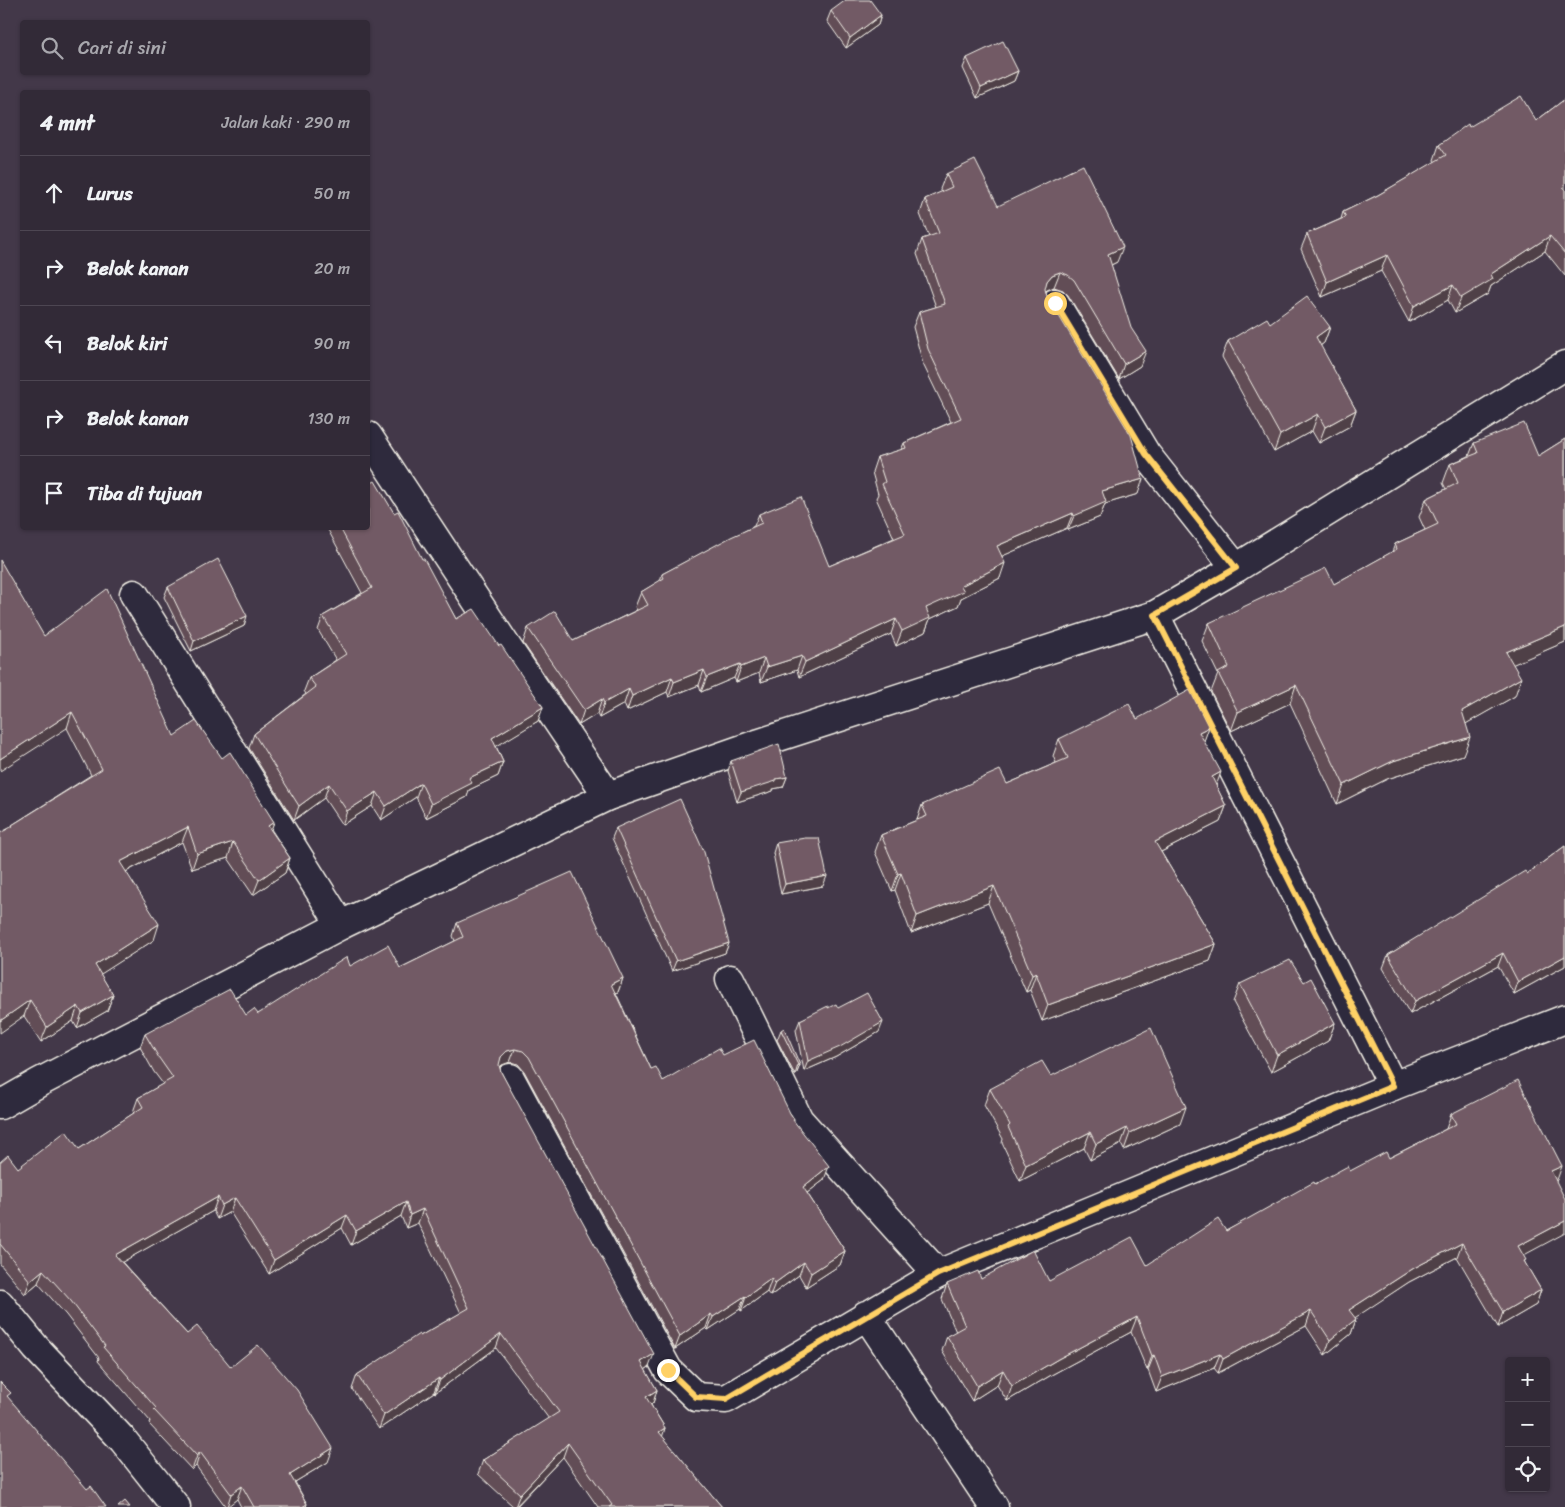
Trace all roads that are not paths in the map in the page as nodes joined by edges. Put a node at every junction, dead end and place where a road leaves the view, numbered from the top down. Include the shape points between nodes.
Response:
1 (1055, 303) dead end
2 (1565, 365) edge
3 (370, 439) edge
4 (1236, 568) junction
5 (134, 594) dead end
6 (1155, 615) junction
7 (608, 796) junction
8 (341, 925) junction
9 (730, 979) dead end
10 (1565, 1020) edge
11 (510, 1078) dead end
12 (1393, 1086) junction
13 (0, 1105) edge
14 (938, 1274) junction
15 (0, 1304) edge
16 (866, 1315) junction
17 (176, 1507) edge
18 (994, 1507) edge

1 - 4 street via 1146,454
2 - 4 street
3 - 7 street
4 - 6 street
5 - 8 street
6 - 7 street via 760,743
6 - 12 street
7 - 8 street
8 - 13 street
9 - 14 street via 799,1120
10 - 12 street
11 - 16 street via 668,1370 696,1397 726,1399
12 - 14 street
14 - 16 street
15 - 17 street via 36,1348 123,1440
16 - 18 street

